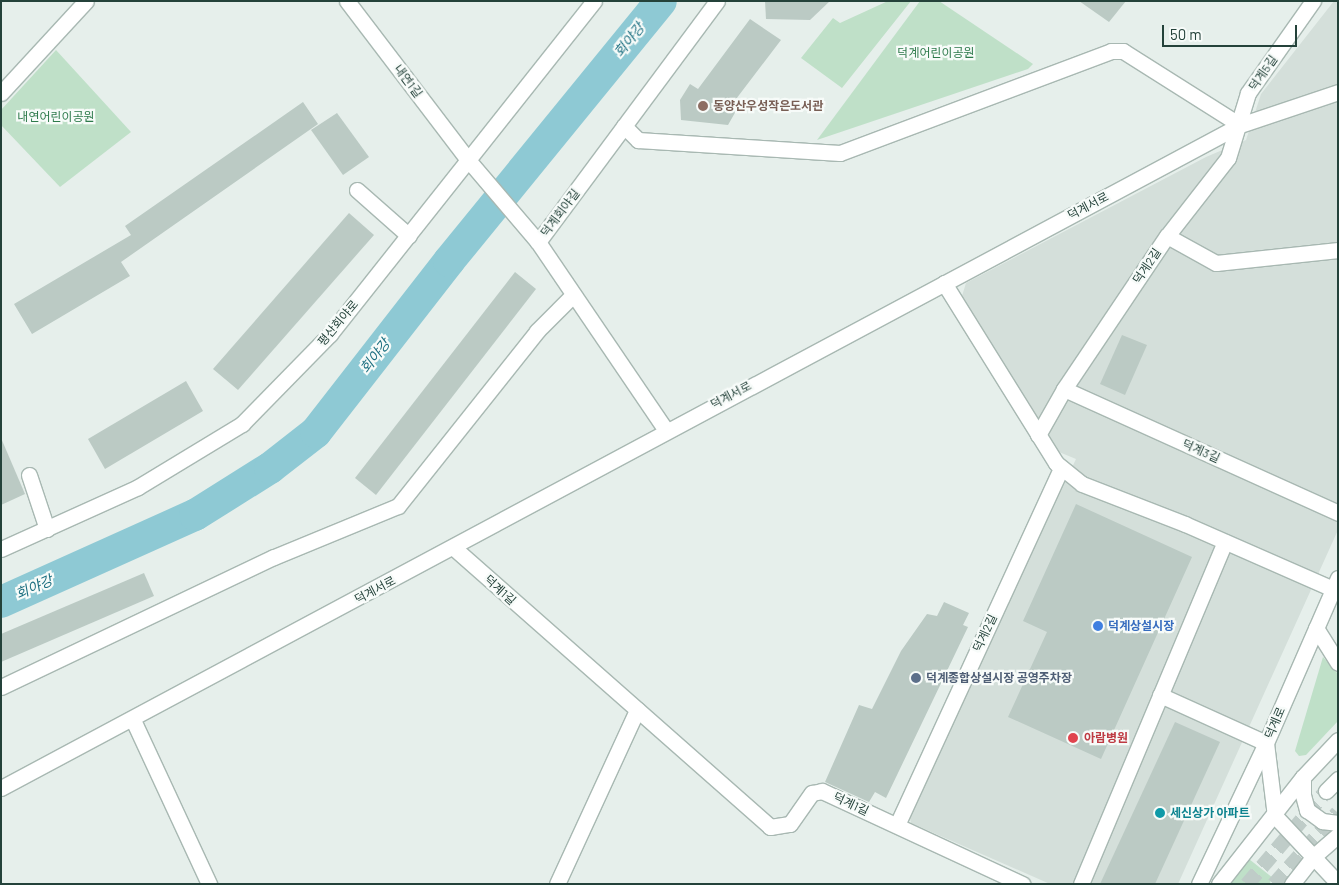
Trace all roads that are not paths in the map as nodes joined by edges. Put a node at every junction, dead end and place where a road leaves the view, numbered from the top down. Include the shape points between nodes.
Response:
1 (86, 1) edge
2 (347, 1) edge
3 (594, 1) edge
4 (717, 1) edge
5 (1313, 1) edge
6 (1338, 92) edge
7 (1, 93) edge
8 (1240, 125) junction
9 (624, 126) junction
10 (469, 161) junction
11 (357, 190) dead end
12 (409, 236) junction
13 (1167, 236) junction
14 (538, 242) junction
15 (1338, 250) edge
16 (944, 283) junction
17 (573, 295) junction
18 (1064, 389) junction
19 (666, 430) junction
20 (1038, 435) junction
21 (1061, 468) junction
22 (30, 476) dead end
23 (1338, 513) edge
24 (47, 529) junction
25 (1225, 542) junction
26 (454, 548) junction
27 (1, 550) edge
28 (1336, 589) edge
29 (1316, 628) junction
30 (1338, 664) edge
31 (1, 687) edge
32 (1160, 695) junction
33 (637, 710) junction
34 (133, 720) junction
35 (1338, 740) edge
36 (1266, 743) junction
37 (1303, 777) junction
38 (1338, 779) edge
39 (1, 788) edge
40 (1326, 791) tunnel mouth
41 (1275, 816) junction
42 (1338, 823) edge
43 (897, 826) junction
44 (1338, 834) edge
45 (1314, 856) junction
46 (1338, 883) edge
47 (209, 884) edge
48 (557, 884) edge
49 (1022, 884) edge
50 (1081, 884) edge
51 (1199, 884) edge
52 (1220, 884) edge
53 (1292, 884) edge

1 - 7 street
2 - 10 street, 내연1길
3 - 10 street, 평산회야로
4 - 9 street, 덕계회야길
5 - 8 street, 덕계5길 via 1248,93
6 - 8 street, 덕계서로
8 - 9 street via 1123,51 1111,51 840,153 638,140
8 - 13 street, 덕계2길 via 1228,158
8 - 16 street, 덕계서로
9 - 14 street, 덕계회야길
10 - 12 street, 평산회야로
10 - 14 street, 내연1길
11 - 12 street
12 - 24 street, 평산회야로 via 330,334 242,424 138,487
13 - 15 street via 1216,263
13 - 18 street, 덕계2길
14 - 17 street, 덕계회야길
16 - 19 street, 덕계서로
16 - 20 street
17 - 19 street, 덕계회야길
17 - 31 street via 537,331 448,448 398,506 274,557
18 - 20 street, 덕계2길
18 - 23 street, 덕계3길
19 - 26 street, 덕계서로
20 - 21 street
21 - 25 street via 1082,484
21 - 43 street, 덕계2길
22 - 24 street
24 - 27 street, 평산회야로
25 - 28 street
25 - 32 street
26 - 33 street, 덕계1길
26 - 34 street, 덕계서로
28 - 29 street, 덕계로
29 - 30 street
29 - 36 street, 덕계로
32 - 36 street
32 - 50 street
33 - 43 street, 덕계1길 via 770,827 790,824 812,792 822,791
33 - 48 street
34 - 39 street, 덕계서로
34 - 47 street
35 - 37 street
36 - 41 street, 덕계로
36 - 51 street
37 - 41 street
37 - 42 street via 1302,795 1307,810 1322,821
38 - 40 street
41 - 45 street
41 - 52 street
43 - 49 street, 덕계1길
44 - 45 street
45 - 46 street
45 - 53 street

